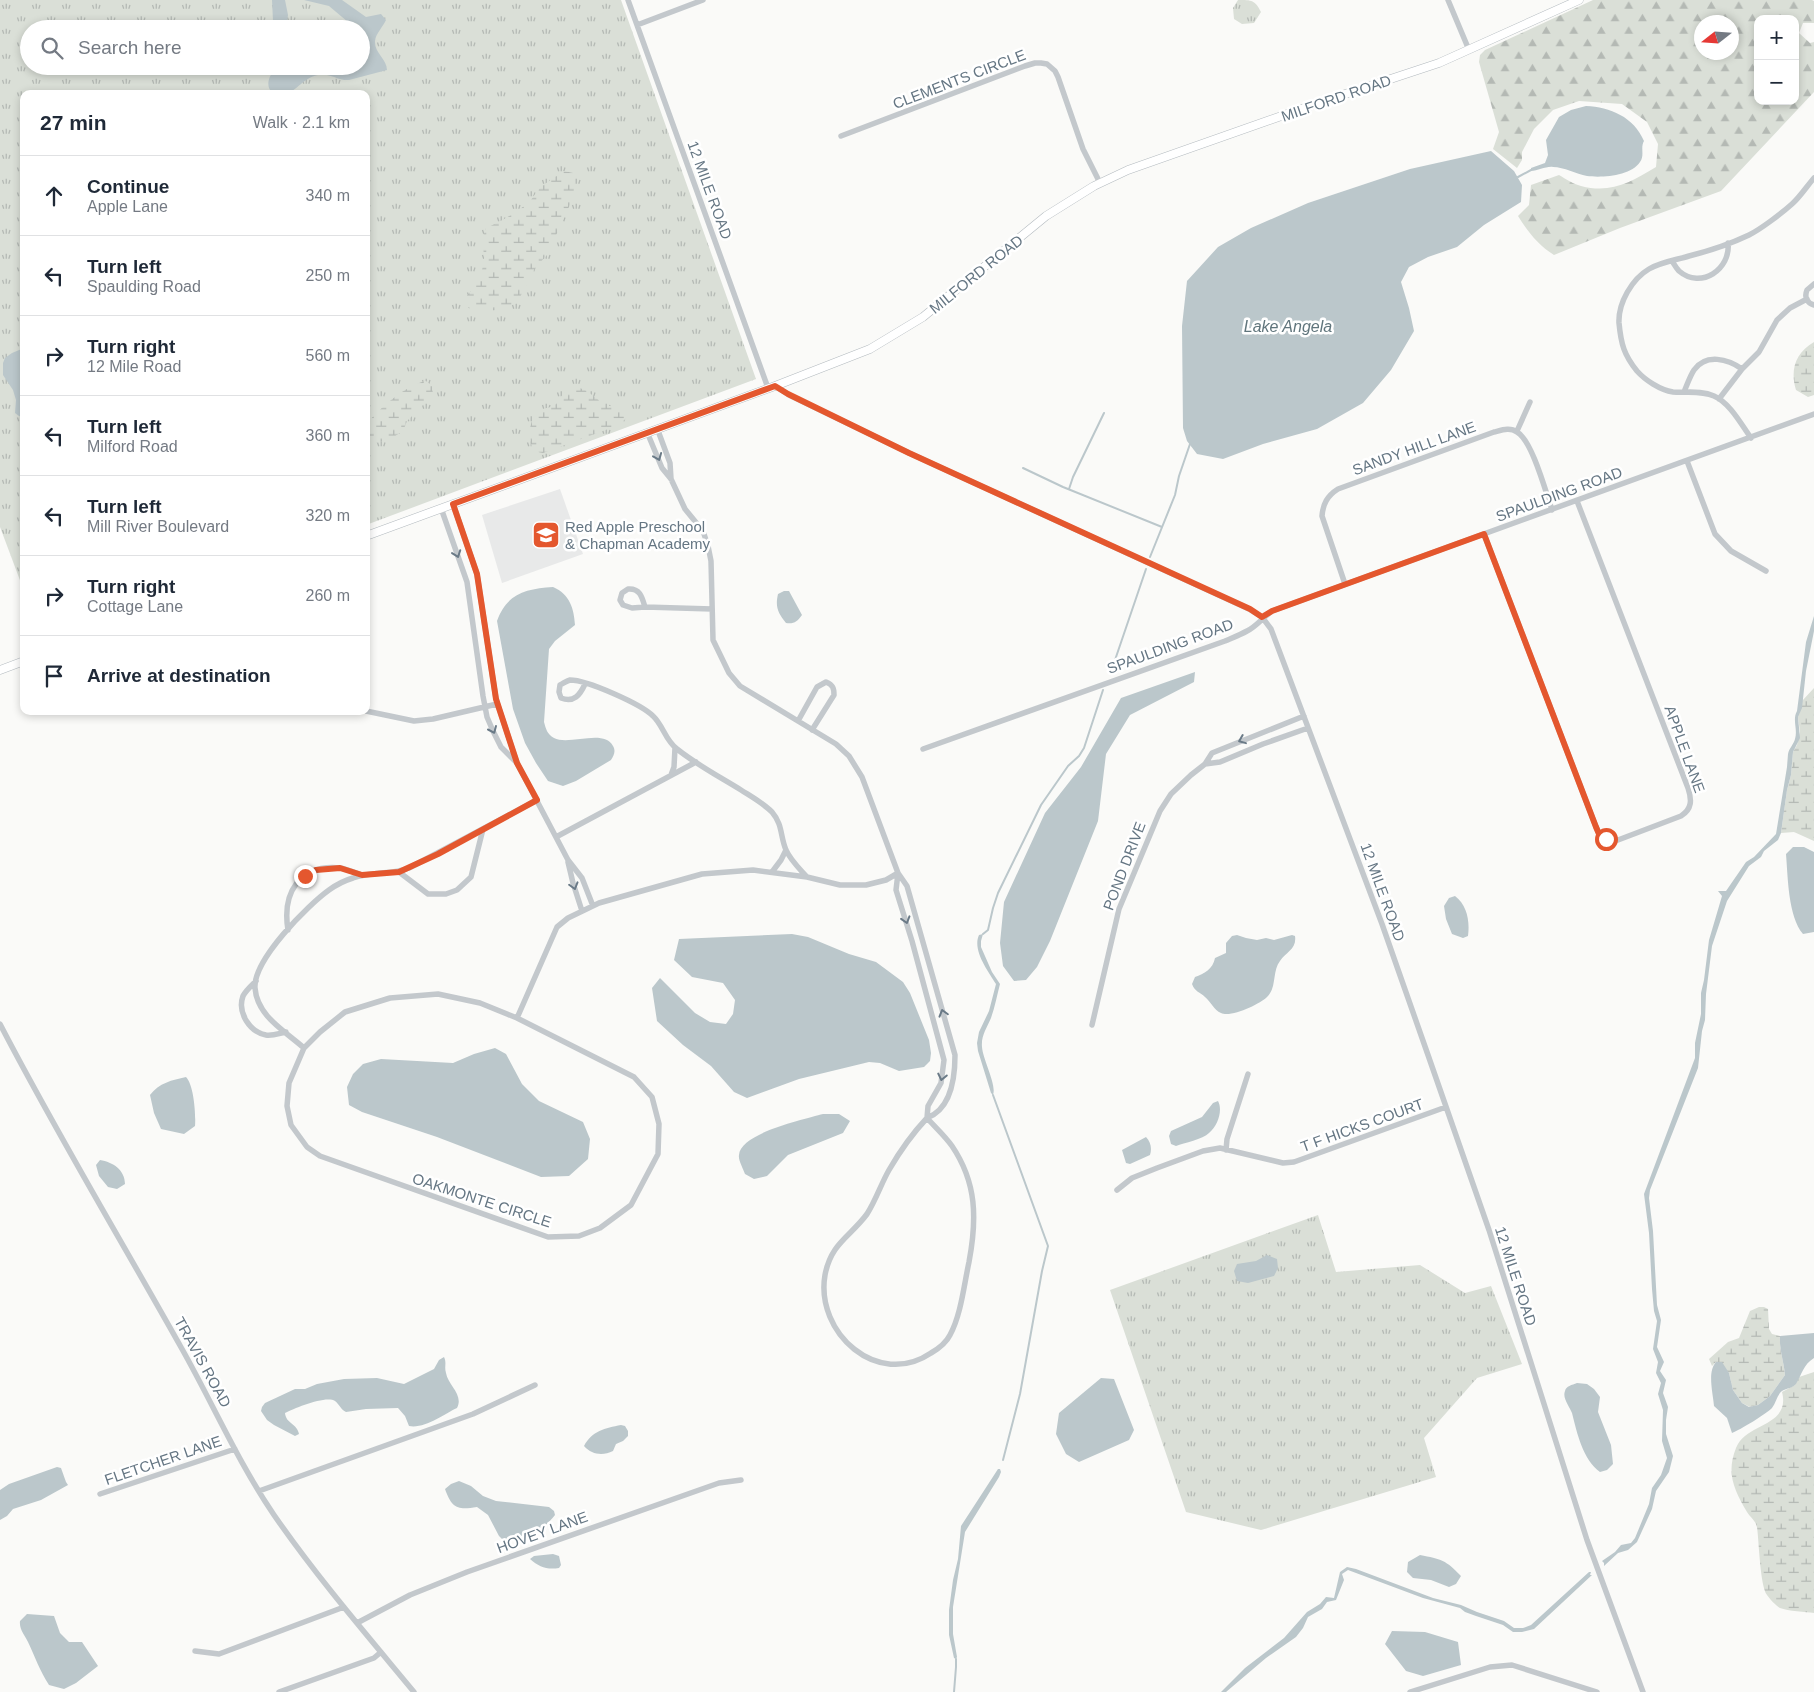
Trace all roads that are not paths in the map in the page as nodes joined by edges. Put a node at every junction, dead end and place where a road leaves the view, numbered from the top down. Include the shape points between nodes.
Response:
1 (628, 0) edge
2 (703, 0) edge
3 (1448, 0) edge
4 (1579, 0) edge
5 (637, 25) junction
6 (1469, 50) junction
7 (841, 136) dead end
8 (1814, 178) edge
9 (1100, 183) junction
10 (1728, 243) junction
11 (1672, 261) junction
12 (1814, 284) edge
13 (1806, 299) junction
14 (1814, 305) edge
15 (1742, 369) junction
16 (772, 387) junction
17 (1684, 392) junction
18 (1719, 399) junction
19 (1530, 402) dead end
20 (1814, 414) edge
21 (657, 428) junction
22 (647, 432) junction
23 (1517, 432) junction
24 (1751, 438) junction
25 (1687, 461) junction
26 (671, 479) junction
27 (1577, 501) junction
28 (453, 504) junction
29 (441, 508) junction
30 (1552, 510) junction
31 (1484, 534) junction
32 (370, 535) edge
33 (1766, 571) dead end
34 (1345, 584) junction
35 (645, 606) junction
36 (712, 609) junction
37 (1262, 617) junction
38 (20, 663) edge
39 (0, 670) edge
40 (585, 684) junction
41 (497, 704) junction
42 (485, 707) junction
43 (370, 712) edge
44 (1304, 716) junction
45 (798, 721) junction
46 (1308, 728) junction
47 (812, 730) junction
48 (1259, 734) junction
49 (1263, 744) junction
50 (676, 748) junction
51 (923, 748) dead end
52 (696, 762) junction
53 (517, 763) junction
54 (1206, 764) junction
55 (671, 775) junction
56 (537, 800) junction
57 (483, 829) junction
58 (556, 837) junction
59 (786, 850) junction
60 (568, 860) junction
61 (399, 872) junction
62 (772, 872) junction
63 (898, 873) junction
64 (362, 875) junction
65 (808, 877) junction
66 (593, 906) junction
67 (582, 911) junction
68 (288, 930) junction
69 (256, 981) junction
70 (517, 1018) junction
71 (0, 1024) edge
72 (1092, 1025) dead end
73 (286, 1032) junction
74 (304, 1048) junction
75 (1248, 1074) dead end
76 (1446, 1107) junction
77 (927, 1118) junction
78 (1226, 1150) junction
79 (1117, 1190) dead end
80 (535, 1385) dead end
81 (235, 1449) junction
82 (741, 1480) dead end
83 (259, 1491) junction
84 (100, 1494) dead end
85 (344, 1607) junction
86 (357, 1623) junction
87 (195, 1651) dead end
88 (380, 1652) junction
89 (279, 1692) edge
90 (414, 1692) edge
91 (1410, 1692) edge
92 (1597, 1692) edge
93 (1643, 1692) edge

1 - 5 street, 12 MILE ROAD
2 - 5 street
3 - 6 street
4 - 6 street, MILFORD ROAD
5 - 16 street, 12 MILE ROAD
6 - 9 street, MILFORD ROAD via 1137,167
7 - 9 street, CLEMENTS CIRCLE via 1041,63 1050,67 1058,77 1083,149
8 - 10 street via 1793,204 1750,234
9 - 16 street, MILFORD ROAD via 1046,216 923,317 889,339
10 - 11 street
10 - 11 street via 1724,264 1706,277 1687,275 1679,271
11 - 17 street via 1657,265 1638,277 1624,299 1619,317 1620,339 1626,357 1639,374 1665,390
12 - 13 street via 1807,290
13 - 14 street
13 - 15 street via 1777,320 1759,352
15 - 17 street via 1724,360 1704,361 1694,371
15 - 18 street
16 - 21 street, MILFORD ROAD
16 - 37 street, 12 MILE ROAD
17 - 18 street via 1704,393
18 - 24 street via 1728,406
19 - 23 street
20 - 24 street, SPAULDING ROAD
21 - 22 street, MILFORD ROAD
21 - 26 street via 670,463
22 -> 26 street via 662,468
22 - 28 street, MILFORD ROAD
23 - 30 street via 1531,452
23 - 34 street, SANDY HILL LANE via 1511,429 1494,432 1331,494 1323,506 1322,516
24 - 25 street, SPAULDING ROAD
25 - 27 street, SPAULDING ROAD
25 - 33 street via 1715,534 1732,551
26 - 36 street via 685,509 703,531 708,546
27 - 30 street, SPAULDING ROAD
27 - 31 street, APPLE LANE via 1692,802 1681,816 1618,840 1602,838 1596,827
28 - 29 street, MILFORD ROAD
28 - 41 street via 477,574
29 - 32 street, MILFORD ROAD
29 -> 42 street via 467,582
30 - 31 street, SPAULDING ROAD
31 - 34 street, SPAULDING ROAD
34 - 37 street, SPAULDING ROAD
35 - 35 street via 632,608 622,605 622,593 628,589 636,590 642,594
35 - 36 street
36 - 45 street via 713,640 729,673 740,686
37 - 44 street, 12 MILE ROAD via 1271,629
37 - 51 street, SPAULDING ROAD via 1246,632 1232,638
38 - 39 street
40 - 40 street via 568,680 560,685 561,698 572,700
40 - 50 street via 607,690 642,707 658,721 664,735
41 - 42 street
41 - 53 street
42 - 43 street via 414,721
42 -> 53 street via 501,747
44 - 46 street, 12 MILE ROAD
44 - 48 street, POND DRIVE
45 - 47 street
45 - 47 street via 818,687 826,682 831,684 834,695
46 - 49 street, POND DRIVE
46 - 76 street, 12 MILE ROAD
47 - 63 street via 836,744 862,777
48 - 49 street
48 -> 54 street, POND DRIVE via 1212,753
49 - 54 street, POND DRIVE via 1220,762
50 - 52 street
50 - 55 street
52 - 55 street
52 - 59 street via 772,812 782,830
53 - 56 street
54 - 72 street, POND DRIVE via 1182,782 1160,811 1119,909
55 - 58 street
56 - 57 street
56 - 58 street
57 - 61 street
57 - 61 street via 471,877 457,890 428,894
58 - 60 street
59 - 62 street
59 - 65 street
60 - 66 street via 582,878
60 -> 67 street
61 - 64 street
62 - 65 street
62 - 66 street via 753,870 702,874
63 - 65 street via 866,885 840,884
63 -> 77 street via 896,890 944,1060 941,1083 928,1106
77 -> 63 street via 936,1115 949,1094 955,1074 955,1055 907,886
64 - 68 street via 330,889
64 - 68 street via 340,868 316,870 296,882 289,894
66 - 67 street
67 - 70 street via 557,927
68 - 69 street via 261,964
69 - 73 street via 255,988 265,1015
69 - 73 street via 242,999 248,1024 253,1030 266,1035
70 - 74 street, OAKMONTE CIRCLE via 480,1003 438,994 390,998 346,1012
70 - 74 street, OAKMONTE CIRCLE via 634,1077 652,1097 659,1124 658,1154 631,1205 600,1228 579,1236 548,1238 320,1156 307,1147 291,1125 287,1106 289,1083
71 - 81 street, TRAVIS ROAD
73 - 74 street
75 - 78 street
76 - 78 street, T F HICKS COURT via 1294,1162 1283,1163
76 - 93 street, 12 MILE ROAD via 1489,1230 1587,1540
77 - 77 street via 889,1170 868,1212 857,1227 838,1243 825,1276 832,1325 849,1347 882,1363 922,1359 950,1336 974,1236 974,1199 966,1170 952,1145
78 - 79 street, T F HICKS COURT via 1203,1151 1178,1159 1132,1178
80 - 83 street via 464,1417
81 - 83 street, TRAVIS ROAD
81 - 84 street, FLETCHER LANE
82 - 86 street, HOVEY LANE via 719,1483 467,1572 410,1595
83 - 85 street, TRAVIS ROAD via 293,1542
85 - 86 street, TRAVIS ROAD
85 - 87 street via 219,1654
86 - 88 street, TRAVIS ROAD
88 - 89 street via 374,1658
88 - 90 street, TRAVIS ROAD
91 - 92 street via 1490,1667 1512,1665

